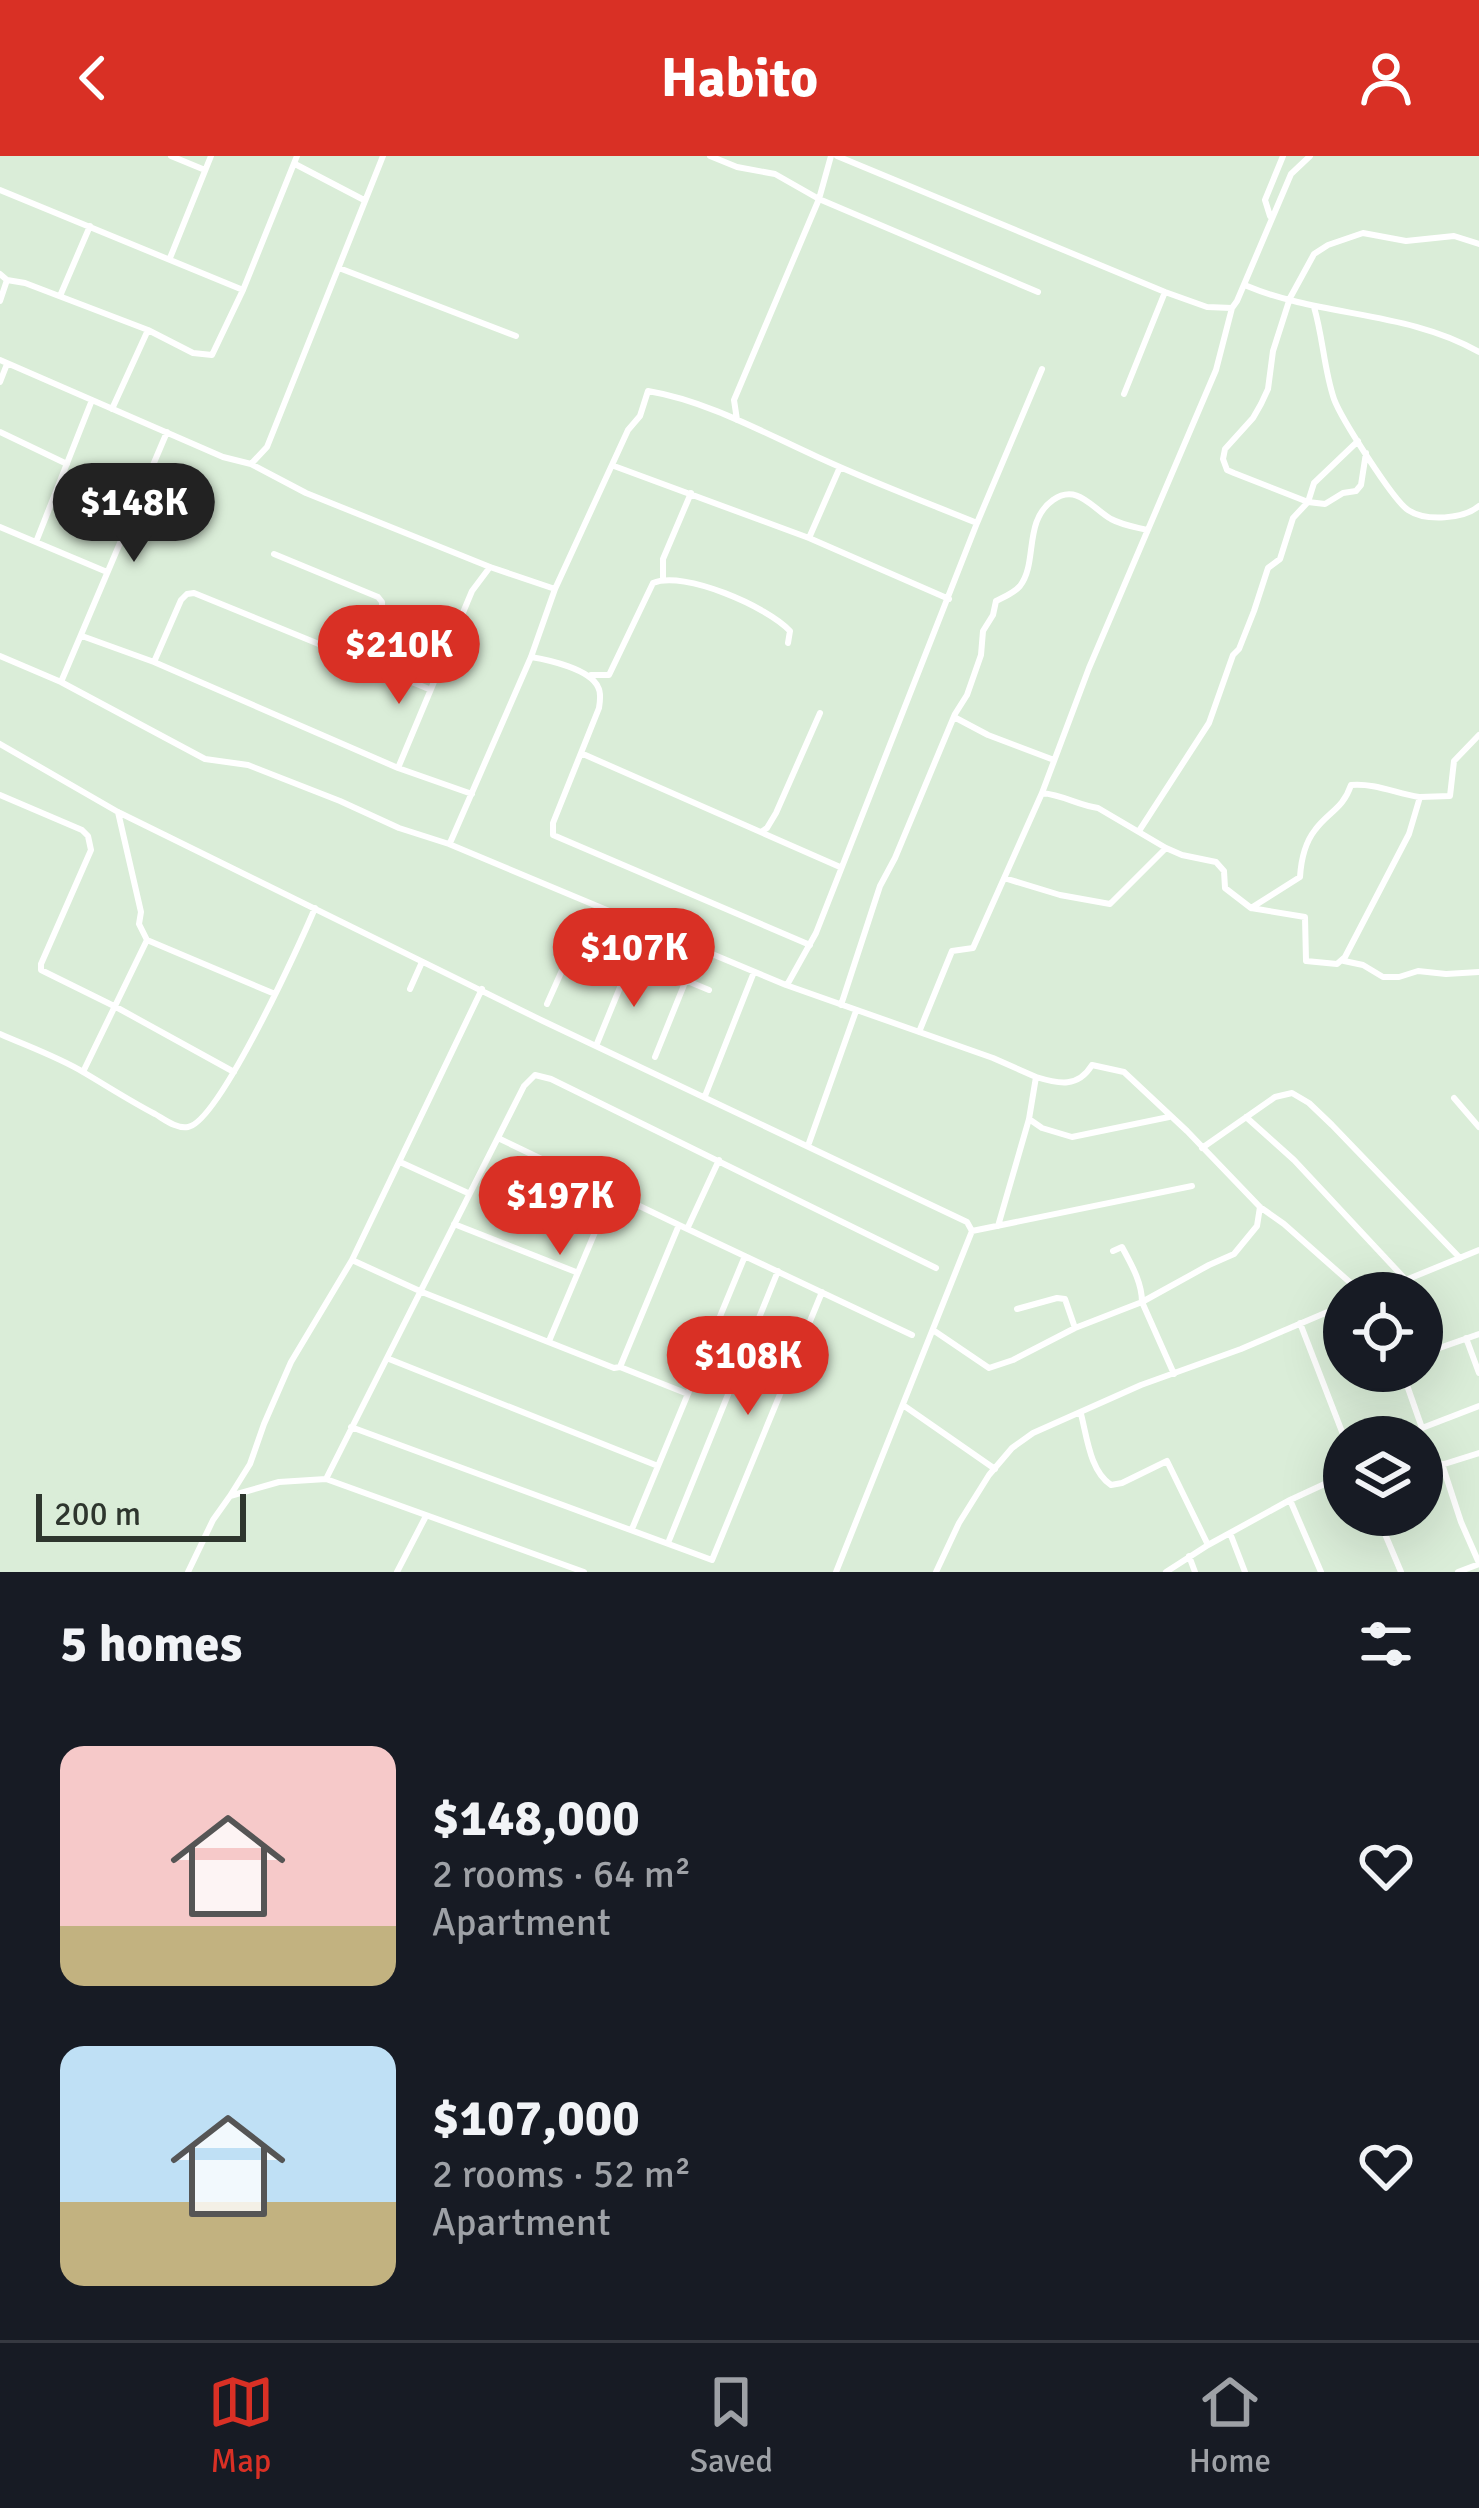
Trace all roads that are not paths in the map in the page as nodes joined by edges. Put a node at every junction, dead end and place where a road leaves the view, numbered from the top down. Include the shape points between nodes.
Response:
1 (171, 156) edge
2 (211, 156) edge
3 (383, 156) edge
4 (710, 156) edge
5 (834, 156) edge
6 (1283, 156) edge
7 (1310, 156) edge
8 (296, 160) edge
9 (205, 170) junction
10 (0, 190) edge
11 (364, 200) junction
12 (819, 200) junction
13 (1271, 220) junction
14 (90, 226) junction
15 (1479, 244) edge
16 (170, 258) junction
17 (339, 268) junction
18 (4, 277) edge
19 (1246, 285) junction
20 (243, 290) junction
21 (1038, 292) dead end
22 (1165, 292) junction
23 (60, 296) junction
24 (1290, 298) junction
25 (0, 301) edge
26 (1314, 307) junction
27 (1232, 308) junction
28 (148, 330) junction
29 (516, 336) dead end
30 (1479, 352) edge
31 (4, 362) edge
32 (1042, 369) dead end
33 (0, 382) edge
34 (1124, 394) dead end
35 (92, 400) junction
36 (112, 409) junction
37 (737, 421) junction
38 (0, 432) edge
39 (167, 432) junction
40 (1358, 441) junction
41 (1366, 453) junction
42 (67, 464) junction
43 (251, 464) junction
44 (614, 466) junction
45 (840, 467) junction
46 (691, 493) junction
47 (1308, 502) junction
48 (1479, 506) edge
49 (977, 523) junction
50 (0, 527) edge
51 (1147, 530) junction
52 (809, 538) junction
53 (36, 542) junction
54 (274, 554) dead end
55 (1259, 561) dead end
56 (490, 567) junction
57 (1268, 568) junction
58 (107, 572) junction
59 (663, 579) junction
60 (555, 589) junction
61 (949, 599) junction
62 (82, 636) junction
63 (788, 644) dead end
64 (0, 656) edge
65 (531, 657) junction
66 (154, 662) junction
67 (359, 662) junction
68 (587, 675) junction
69 (61, 682) junction
70 (429, 689) junction
71 (820, 713) dead end
72 (954, 717) junction
73 (1479, 735) edge
74 (0, 744) edge
75 (583, 754) junction
76 (1054, 760) junction
77 (398, 768) junction
78 (1042, 793) junction
79 (472, 794) junction
80 (0, 795) edge
81 (1420, 797) junction
82 (118, 812) junction
83 (1139, 831) junction
84 (761, 832) junction
85 (449, 844) junction
86 (1166, 848) junction
87 (840, 867) junction
88 (1004, 878) junction
89 (315, 908) junction
90 (1251, 908) junction
91 (147, 940) junction
92 (810, 946) junction
93 (632, 958) junction
94 (1343, 961) junction
95 (422, 962) junction
96 (754, 971) junction
97 (1479, 972) edge
98 (686, 980) junction
99 (787, 985) junction
100 (410, 989) dead end
101 (482, 989) junction
102 (709, 990) dead end
103 (275, 994) junction
104 (547, 1004) dead end
105 (841, 1005) junction
106 (116, 1007) junction
107 (856, 1011) junction
108 (919, 1031) junction
109 (0, 1034) edge
110 (596, 1046) junction
111 (655, 1057) dead end
112 (83, 1072) junction
113 (234, 1072) junction
114 (1036, 1077) junction
115 (705, 1096) junction
116 (1454, 1098) dead end
117 (1171, 1116) junction
118 (1246, 1117) junction
119 (1029, 1119) junction
120 (1479, 1127) edge
121 (498, 1138) junction
122 (809, 1145) junction
123 (1202, 1148) junction
124 (719, 1160) junction
125 (400, 1162) junction
126 (1192, 1186) dead end
127 (612, 1192) junction
128 (469, 1194) junction
129 (1261, 1207) junction
130 (454, 1224) junction
131 (998, 1226) junction
132 (684, 1227) junction
133 (972, 1231) junction
134 (1479, 1250) edge
135 (1113, 1251) dead end
136 (746, 1256) junction
137 (1460, 1258) junction
138 (352, 1261) junction
139 (936, 1268) dead end
140 (778, 1271) junction
141 (1338, 1272) edge
142 (1399, 1272) edge
143 (1426, 1272) edge
144 (576, 1273) junction
145 (422, 1292) junction
146 (822, 1292) junction
147 (1142, 1302) junction
148 (1017, 1309) dead end
149 (1323, 1314) edge
150 (1300, 1323) junction
151 (1075, 1328) junction
152 (932, 1330) junction
153 (1479, 1334) edge
154 (912, 1335) dead end
155 (1466, 1338) junction
156 (549, 1341) junction
157 (1443, 1348) edge
158 (388, 1359) junction
159 (620, 1367) junction
160 (1479, 1373) edge
161 (1174, 1375) junction
162 (1409, 1392) edge
163 (688, 1394) junction
164 (903, 1405) junction
165 (1479, 1406) edge
166 (1081, 1414) junction
167 (1336, 1416) edge
168 (351, 1427) junction
169 (1479, 1453) edge
170 (1443, 1464) edge
171 (658, 1466) junction
172 (1443, 1467) edge
173 (995, 1469) junction
174 (326, 1479) junction
175 (1323, 1485) edge
176 (230, 1496) junction
177 (1290, 1500) junction
178 (426, 1516) junction
179 (632, 1530) junction
180 (1230, 1533) junction
181 (1386, 1536) edge
182 (668, 1543) junction
183 (1208, 1545) junction
184 (1189, 1556) junction
185 (1479, 1563) edge
186 (188, 1572) edge
187 (397, 1572) edge
188 (584, 1572) edge
189 (836, 1572) edge
190 (936, 1572) edge
191 (1166, 1572) edge
192 (1195, 1572) edge
193 (1245, 1572) edge
194 (1321, 1572) edge
195 (1402, 1572) edge
196 (1458, 1572) edge

1 - 9 street
2 - 9 street
3 - 11 street
4 - 12 street via 775,173
5 - 12 street
5 - 22 street
6 - 13 street via 1265,200
7 - 13 street via 1292,174
8 - 11 street
8 - 20 street
9 - 16 street
10 - 14 street
11 - 17 street
12 - 21 street
12 - 37 street via 734,400
13 - 19 street
14 - 16 street
14 - 23 street
15 - 24 street via 1364,233 1314,254
16 - 20 street
17 - 29 street
17 - 43 street via 267,447
18 - 23 street
18 - 25 street
19 - 24 street
19 - 27 street
20 - 28 street via 212,355
22 - 27 street
22 - 34 street
23 - 28 street
24 - 26 street
24 - 47 street via 1268,389 1223,459 1226,470
26 - 30 street via 1403,323
26 - 40 street via 1333,396
27 - 51 street via 1216,370
28 - 36 street
31 - 33 street
31 - 35 street
32 - 49 street
35 - 36 street
35 - 42 street
36 - 39 street
37 - 44 street via 648,391
37 - 45 street
38 - 42 street
39 - 43 street
39 - 58 street
40 - 41 street
40 - 47 street via 1314,484
41 - 47 street via 1356,491
41 - 48 street via 1410,512 1447,517
42 - 53 street
43 - 56 street
44 - 46 street
44 - 60 street
45 - 49 street
45 - 52 street
46 - 52 street
46 - 59 street via 663,559
47 - 57 street
49 - 61 street
50 - 53 street
51 - 72 street via 1081,497 1050,502 1028,545 1021,585 996,601
51 - 76 street
52 - 61 street
53 - 58 street
54 - 67 street via 378,596 382,609
55 - 57 street
56 - 60 street
56 - 70 street
57 - 83 street via 1209,723
58 - 62 street
59 - 63 street via 697,581 779,620 790,631
59 - 68 street via 653,583 609,675
60 - 65 street
61 - 87 street
62 - 66 street
62 - 69 street
64 - 69 street
65 - 68 street
65 - 79 street
66 - 67 street via 181,600 194,592
66 - 77 street
67 - 70 street
68 - 75 street via 600,693
69 - 85 street via 205,759 248,765
70 - 77 street
71 - 84 street
72 - 76 street
72 - 105 street via 880,886
73 - 81 street via 1454,761 1450,796
74 - 82 street
75 - 84 street
75 - 92 street via 553,835
76 - 78 street
77 - 79 street
78 - 83 street via 1098,808
78 - 88 street
79 - 85 street
80 - 106 street via 88,836 91,850 41,970
81 - 90 street via 1351,785 1346,801 1315,830 1300,877
81 - 94 street
82 - 89 street
82 - 91 street
83 - 86 street
84 - 87 street
85 - 96 street
86 - 88 street via 1110,904
86 - 90 street via 1216,862 1225,888
87 - 92 street
88 - 108 street via 973,947 952,951
89 - 95 street
89 - 103 street
90 - 94 street via 1304,917 1306,961
91 - 103 street
91 - 106 street
92 - 99 street
93 - 98 street
93 - 104 street via 576,939
93 - 110 street
94 - 97 street via 1383,977
95 - 100 street
95 - 101 street
96 - 99 street
96 - 115 street
98 - 102 street
98 - 111 street
99 - 105 street
101 - 110 street
101 - 125 street
103 - 113 street
105 - 107 street
106 - 112 street
106 - 113 street
107 - 108 street
107 - 122 street
108 - 114 street
109 - 112 street
110 - 115 street
112 - 113 street via 183,1127 204,1118
114 - 117 street via 1073,1083 1092,1065 1124,1072
114 - 119 street
115 - 122 street
116 - 120 street
117 - 119 street via 1072,1137
117 - 123 street
118 - 123 street
118 - 137 street via 1292,1093 1309,1103
118 - 142 street
119 - 131 street
121 - 124 street via 524,1086 540,1075
121 - 127 street
121 - 128 street
122 - 133 street
123 - 129 street
124 - 132 street
124 - 139 street
125 - 128 street
125 - 138 street
126 - 131 street
127 - 132 street
127 - 144 street
128 - 130 street
129 - 141 street
129 - 147 street via 1234,1254
130 - 144 street
130 - 145 street
131 - 133 street
132 - 136 street
132 - 159 street
133 - 152 street
134 - 137 street
135 - 147 street via 1122,1247
136 - 140 street
136 - 163 street
137 - 143 street
138 - 145 street
138 - 176 street via 291,1362
140 - 146 street
140 - 182 street
144 - 156 street
145 - 156 street
145 - 158 street
146 - 154 street
146 - 182 street via 712,1560
147 - 151 street
147 - 161 street
148 - 151 street via 1065,1299
149 - 150 street
150 - 161 street
150 - 167 street
151 - 152 street via 988,1368
152 - 164 street
153 - 155 street
155 - 157 street
155 - 160 street
156 - 159 street
158 - 168 street
158 - 171 street
159 - 163 street
161 - 166 street
162 - 165 street via 1422,1428
163 - 171 street
164 - 173 street
164 - 189 street
166 - 173 street via 1033,1433
166 - 183 street via 1102,1479 1122,1483 1167,1461
168 - 174 street
168 - 179 street
169 - 170 street
171 - 179 street
172 - 185 street
173 - 190 street
174 - 176 street
174 - 178 street
175 - 177 street
176 - 186 street
177 - 180 street
177 - 194 street
178 - 187 street
178 - 188 street
179 - 182 street
180 - 183 street
180 - 193 street
181 - 195 street
183 - 184 street
184 - 191 street
184 - 192 street
185 - 196 street

